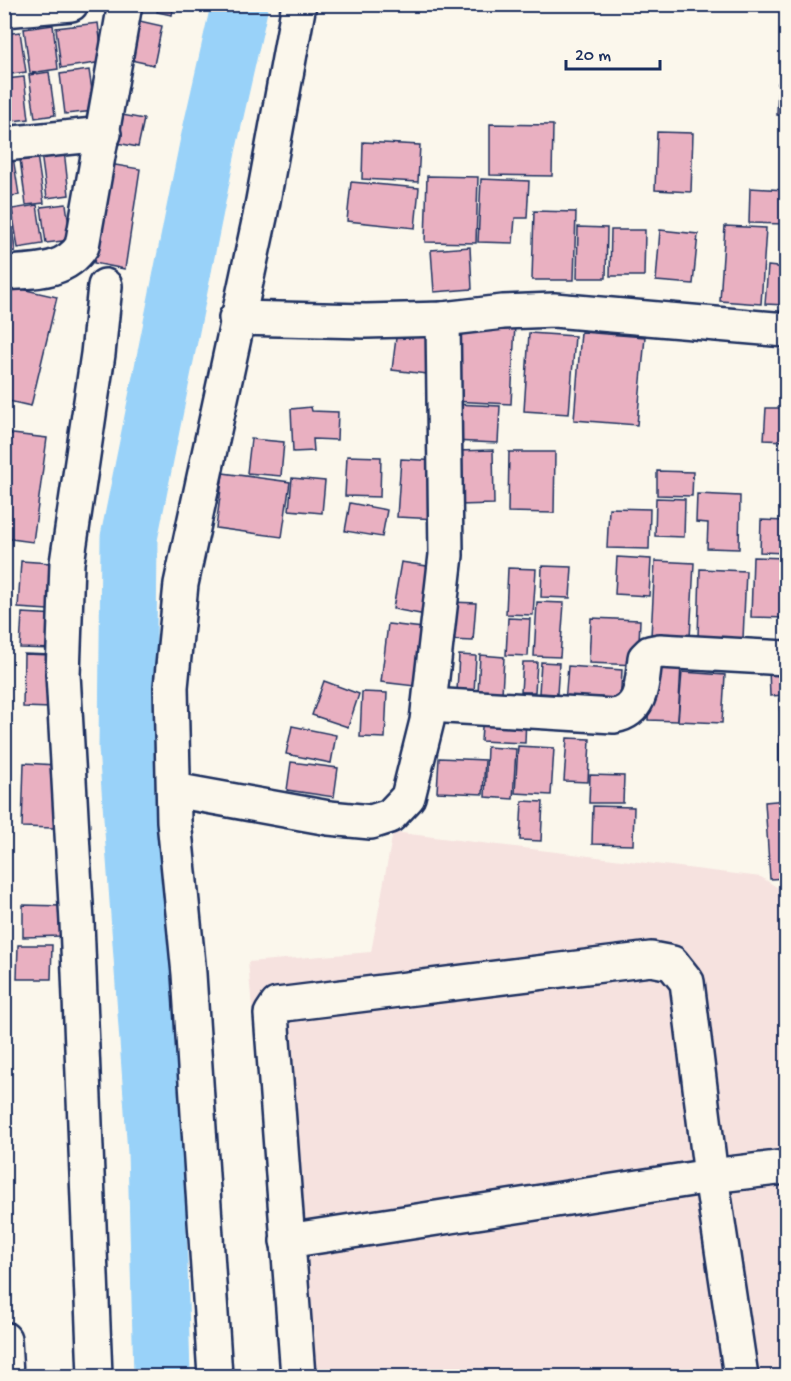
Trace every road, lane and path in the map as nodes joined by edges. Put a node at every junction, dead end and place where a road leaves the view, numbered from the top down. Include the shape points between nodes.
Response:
1 (71, 4) edge
2 (125, 4) edge
3 (299, 4) edge
4 (4, 10) edge
5 (104, 134) junction
6 (4, 144) edge
7 (4, 273) edge
8 (105, 286) dead end
9 (236, 318) junction
10 (443, 319) junction
11 (786, 330) edge
12 (786, 658) edge
13 (429, 705) junction
14 (174, 790) junction
15 (786, 1167) edge
16 (711, 1176) junction
17 (287, 1241) junction
18 (4, 1339) edge
19 (6, 1377) edge
20 (95, 1377) edge
21 (215, 1377) edge
22 (298, 1377) edge
23 (741, 1377) edge

1 - 4 street
2 - 5 street
3 - 9 street via 260,217
5 - 6 street
5 - 7 street via 82,246 75,258 63,266
8 - 20 street via 68,552 63,674
9 - 10 street
9 - 14 street via 176,622 171,687
10 - 11 street via 554,310
10 - 13 street via 446,555
12 - 13 street via 650,653 645,658 639,700 631,710 614,716
13 - 14 street via 408,797 390,816 371,822 329,818
14 - 21 street
15 - 16 street
16 - 17 street
16 - 17 street via 687,982 672,963 651,959 289,1002 277,1005 271,1014
16 - 23 street
17 - 22 street
18 - 19 street

